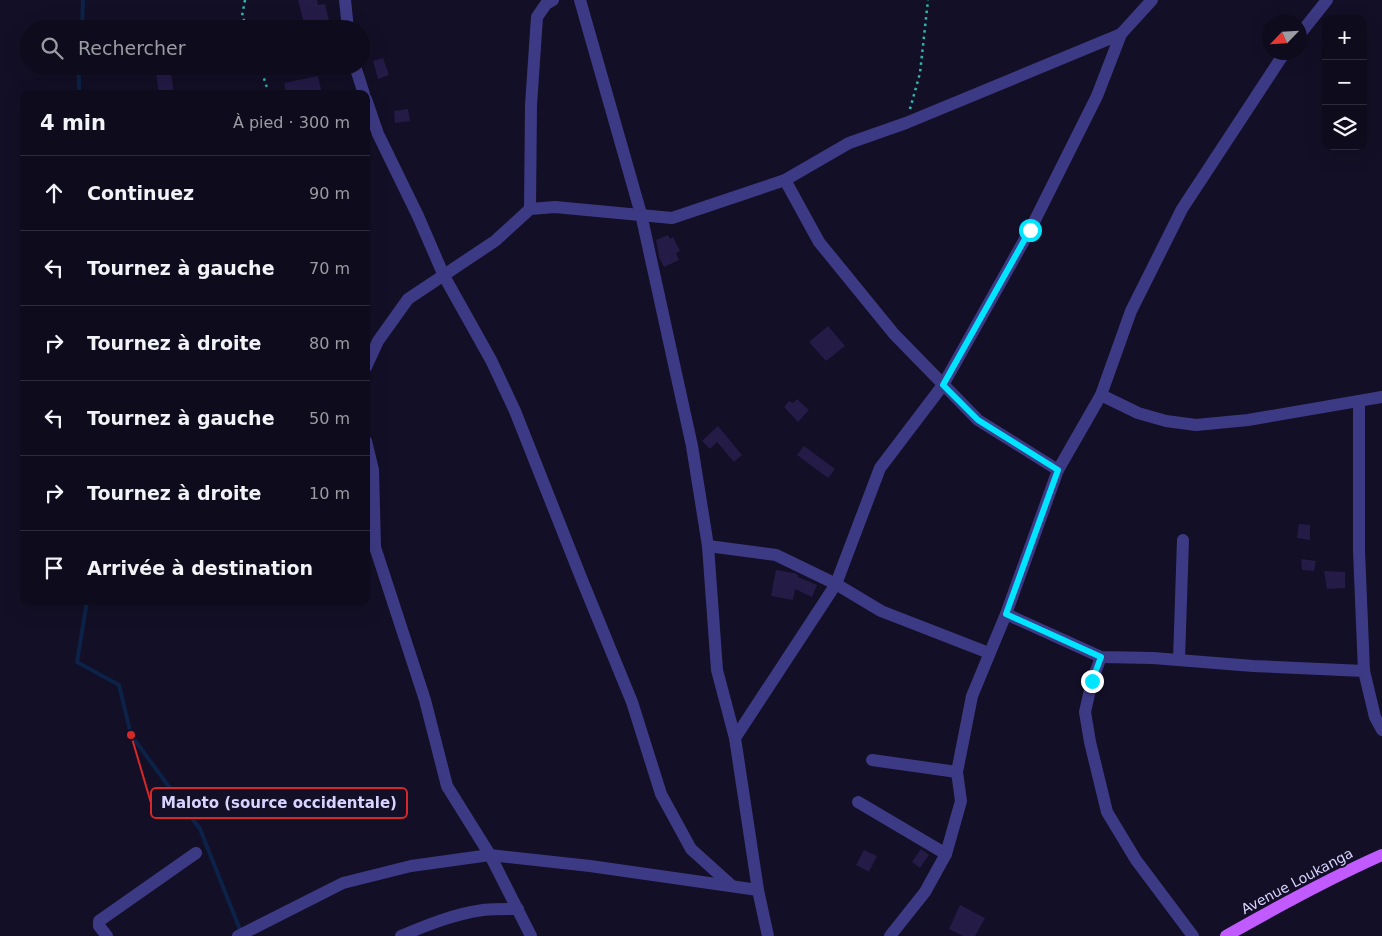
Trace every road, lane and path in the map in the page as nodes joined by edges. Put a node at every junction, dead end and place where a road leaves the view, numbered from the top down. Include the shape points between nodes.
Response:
1 (245, 0) edge
2 (344, 0) edge
3 (553, 0) edge
4 (580, 0) edge
5 (928, 0) edge
6 (1152, 0) edge
7 (1327, 0) edge
8 (244, 20) edge
9 (347, 20) edge
10 (1307, 25) edge
11 (1121, 34) junction
12 (1280, 60) edge
13 (263, 75) edge
14 (358, 75) edge
15 (268, 90) edge
16 (363, 90) edge
17 (370, 111) edge
18 (906, 122) junction
19 (785, 180) junction
20 (530, 209) junction
21 (641, 214) junction
22 (444, 276) junction
23 (370, 358) edge
24 (943, 385) junction
25 (1101, 395) junction
26 (1382, 397) edge
27 (1359, 401) junction
28 (370, 458) edge
29 (1058, 470) junction
30 (1183, 540) dead end
31 (708, 546) junction
32 (836, 584) junction
33 (1006, 614) junction
34 (989, 653) junction
35 (1101, 657) junction
36 (1179, 660) junction
37 (1364, 672) junction
38 (1382, 730) edge
39 (735, 738) junction
40 (872, 760) dead end
41 (957, 772) junction
42 (858, 802) dead end
43 (196, 853) dead end
44 (490, 854) junction
45 (946, 854) junction
46 (1382, 855) edge
47 (732, 886) junction
48 (758, 890) junction
49 (518, 909) junction
50 (107, 936) edge
51 (238, 936) edge
52 (401, 936) edge
53 (531, 936) edge
54 (768, 936) edge
55 (890, 936) edge
56 (1193, 936) edge
57 (1226, 936) edge

1 - 8 path
2 - 9 street
3 - 20 street via 537,17 531,105
4 - 21 street
5 - 18 path via 920,74
6 - 11 street
7 - 10 street
11 - 18 street
11 - 24 street via 1097,96 1030,230
12 - 25 street via 1182,208 1131,311
13 - 15 path
14 - 16 street
17 - 22 street
18 - 19 street via 849,142
19 - 21 street via 672,218
19 - 24 street via 818,242 894,334
20 - 21 street via 555,207
20 - 22 street via 495,241
21 - 31 street via 692,446
22 - 23 street via 408,299 378,341
22 - 47 street via 492,360 515,411 632,702 661,794 691,849
24 - 29 street via 978,420
24 - 32 street via 880,468
25 - 27 street via 1138,413 1196,425 1248,420
25 - 29 street
26 - 27 street
27 - 37 street via 1359,551
28 - 44 street via 375,547 425,700 447,786
29 - 33 street
30 - 36 street
31 - 32 street via 776,555
31 - 39 street via 717,670
32 - 34 street via 881,612
32 - 39 street
33 - 34 street
33 - 35 street
34 - 41 street via 972,696
35 - 36 street
35 - 56 street via 1085,712 1107,812 1136,860
36 - 37 street
37 - 38 street via 1375,717
39 - 48 street
40 - 41 street
41 - 45 street via 961,801
42 - 45 street
43 - 50 street via 99,921
44 - 47 street
44 - 49 street
44 - 51 street via 411,866 343,882
45 - 55 street via 925,892
46 - 57 main road, Avenue Loukanga via 1302,893
47 - 48 street
48 - 54 street
49 - 52 street via 462,914
49 - 53 street

